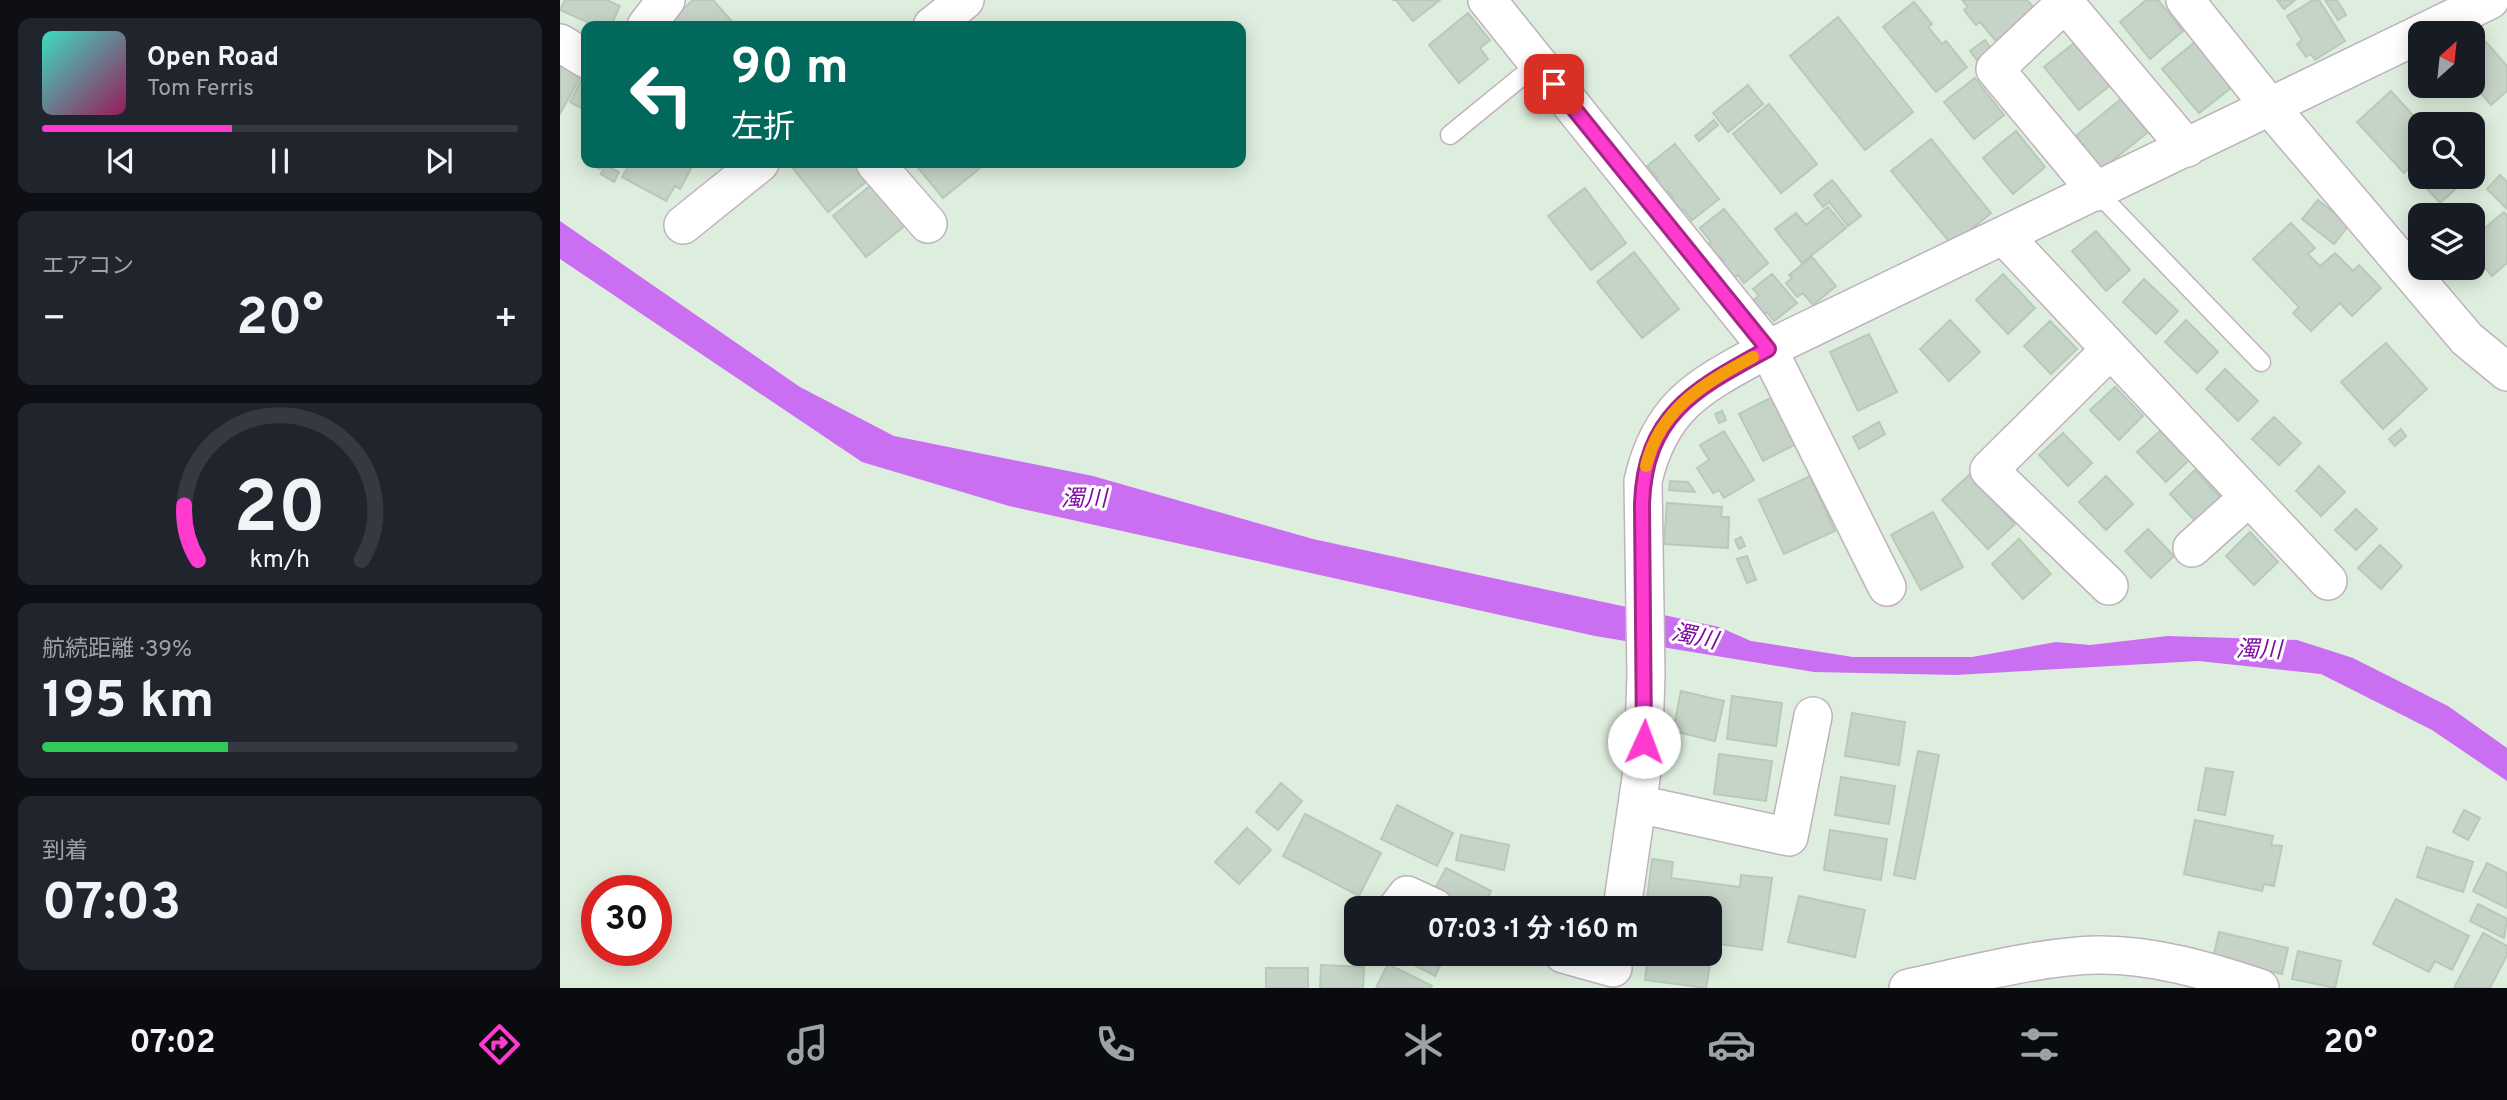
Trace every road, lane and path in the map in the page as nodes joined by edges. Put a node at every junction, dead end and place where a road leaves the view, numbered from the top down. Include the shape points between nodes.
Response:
1 (666, 0) edge
2 (965, 0) edge
3 (1487, 0) edge
4 (2185, 0) edge
5 (2490, 0) edge
6 (650, 21) edge
7 (938, 21) edge
8 (2447, 21) edge
9 (2408, 40) edge
10 (560, 43) edge
11 (581, 56) edge
12 (1537, 64) junction
13 (2270, 108) junction
14 (1450, 135) dead end
15 (2187, 148) junction
16 (754, 168) edge
17 (879, 168) edge
18 (2097, 192) junction
19 (928, 224) dead end
20 (682, 225) dead end
21 (2004, 236) junction
22 (1768, 349) junction
23 (2110, 350) junction
24 (2261, 362) dead end
25 (2507, 372) edge
26 (2249, 497) junction
27 (2192, 548) dead end
28 (2328, 581) dead end
29 (2109, 586) dead end
30 (1887, 587) dead end
31 (1813, 716) dead end
32 (1638, 804) junction
33 (1624, 896) edge
34 (2062, 972) edge
35 (1908, 988) edge
36 (2260, 988) edge

1 - 6 street
2 - 7 street
3 - 12 street
4 - 13 street
5 - 8 street
9 - 13 street
10 - 11 street
12 - 14 lane
12 - 22 street
13 - 15 street
13 - 25 street via 2467,339
15 - 18 street
15 - 18 street via 2065,3 1995,69
16 - 20 street
17 - 19 street
18 - 21 street
18 - 24 lane
21 - 22 street
21 - 23 street
22 - 30 street
22 - 32 street via 1695,390 1662,428 1649,454 1643,481 1646,675
23 - 26 street
23 - 29 street via 1989,470
26 - 27 street
26 - 28 street
31 - 32 street via 1789,838
32 - 33 street
34 - 35 street
34 - 36 street via 2101,955 2207,971

